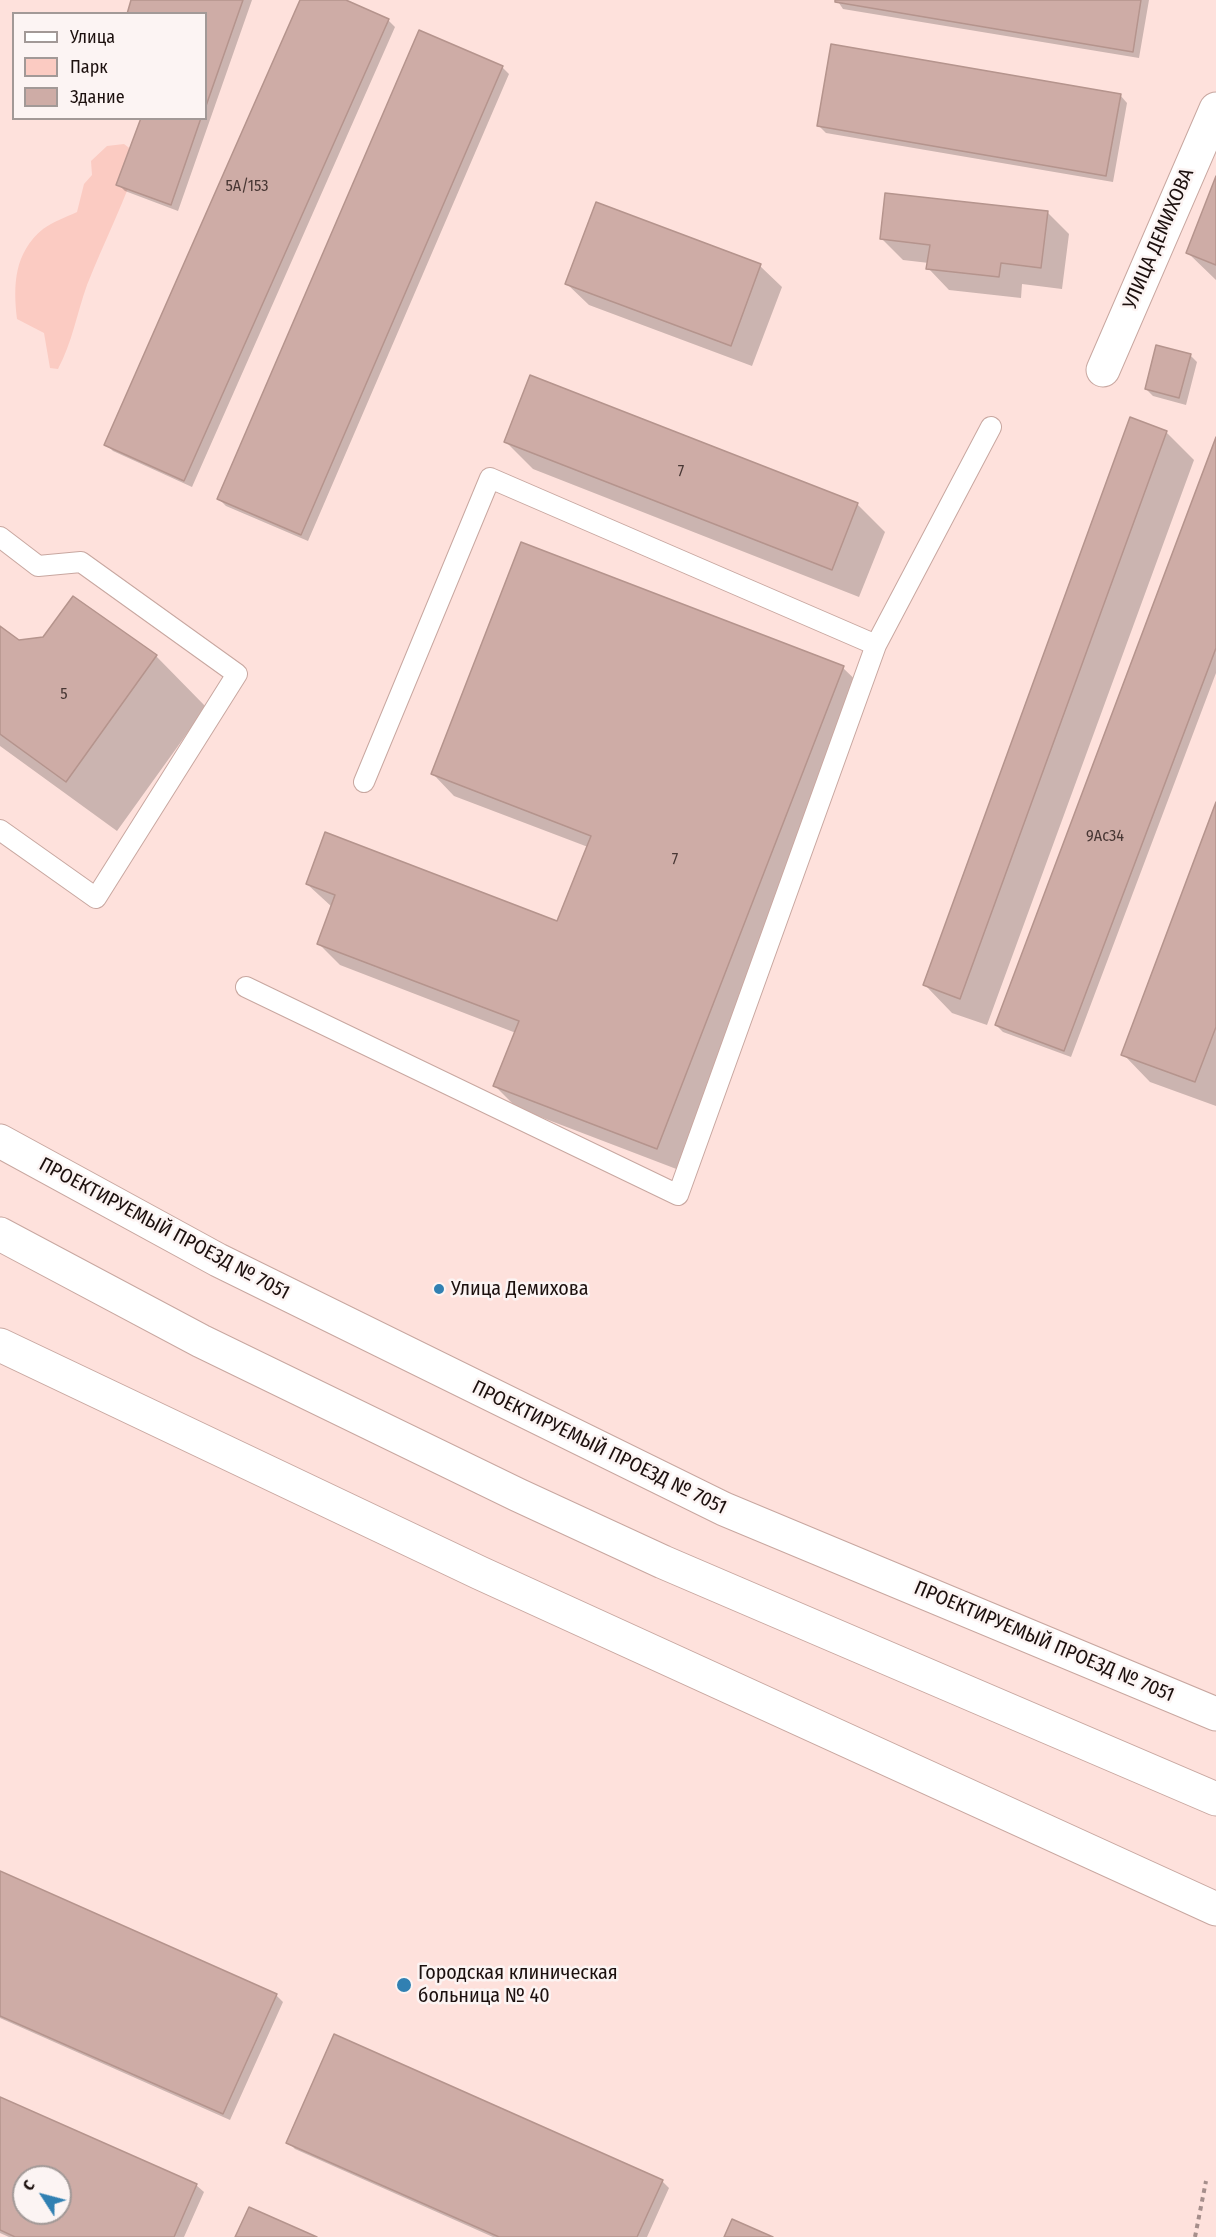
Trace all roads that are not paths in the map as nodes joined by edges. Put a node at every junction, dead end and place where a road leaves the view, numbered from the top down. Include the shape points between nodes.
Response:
1 (1216, 109) edge
2 (1103, 370) dead end
3 (991, 427) dead end
4 (0, 537) edge
5 (876, 645) junction
6 (364, 782) dead end
7 (0, 830) edge
8 (246, 987) dead end
9 (0, 1141) edge
10 (0, 1234) edge
11 (0, 1345) edge
12 (1216, 1714) edge
13 (1216, 1799) edge
14 (1216, 1909) edge

1 - 2 main road, УЛИЦА ДЕМИХОВА
3 - 5 lane
4 - 7 lane via 38,566 81,562 237,674 96,898
5 - 6 lane via 490,478
5 - 8 lane via 678,1195
9 - 12 main road, ПРОЕКТИРУЕМЫЙ ПРОЕЗД № 7051 via 218,1260 724,1509
10 - 13 main road via 201,1341 518,1496
11 - 14 main road via 480,1573

